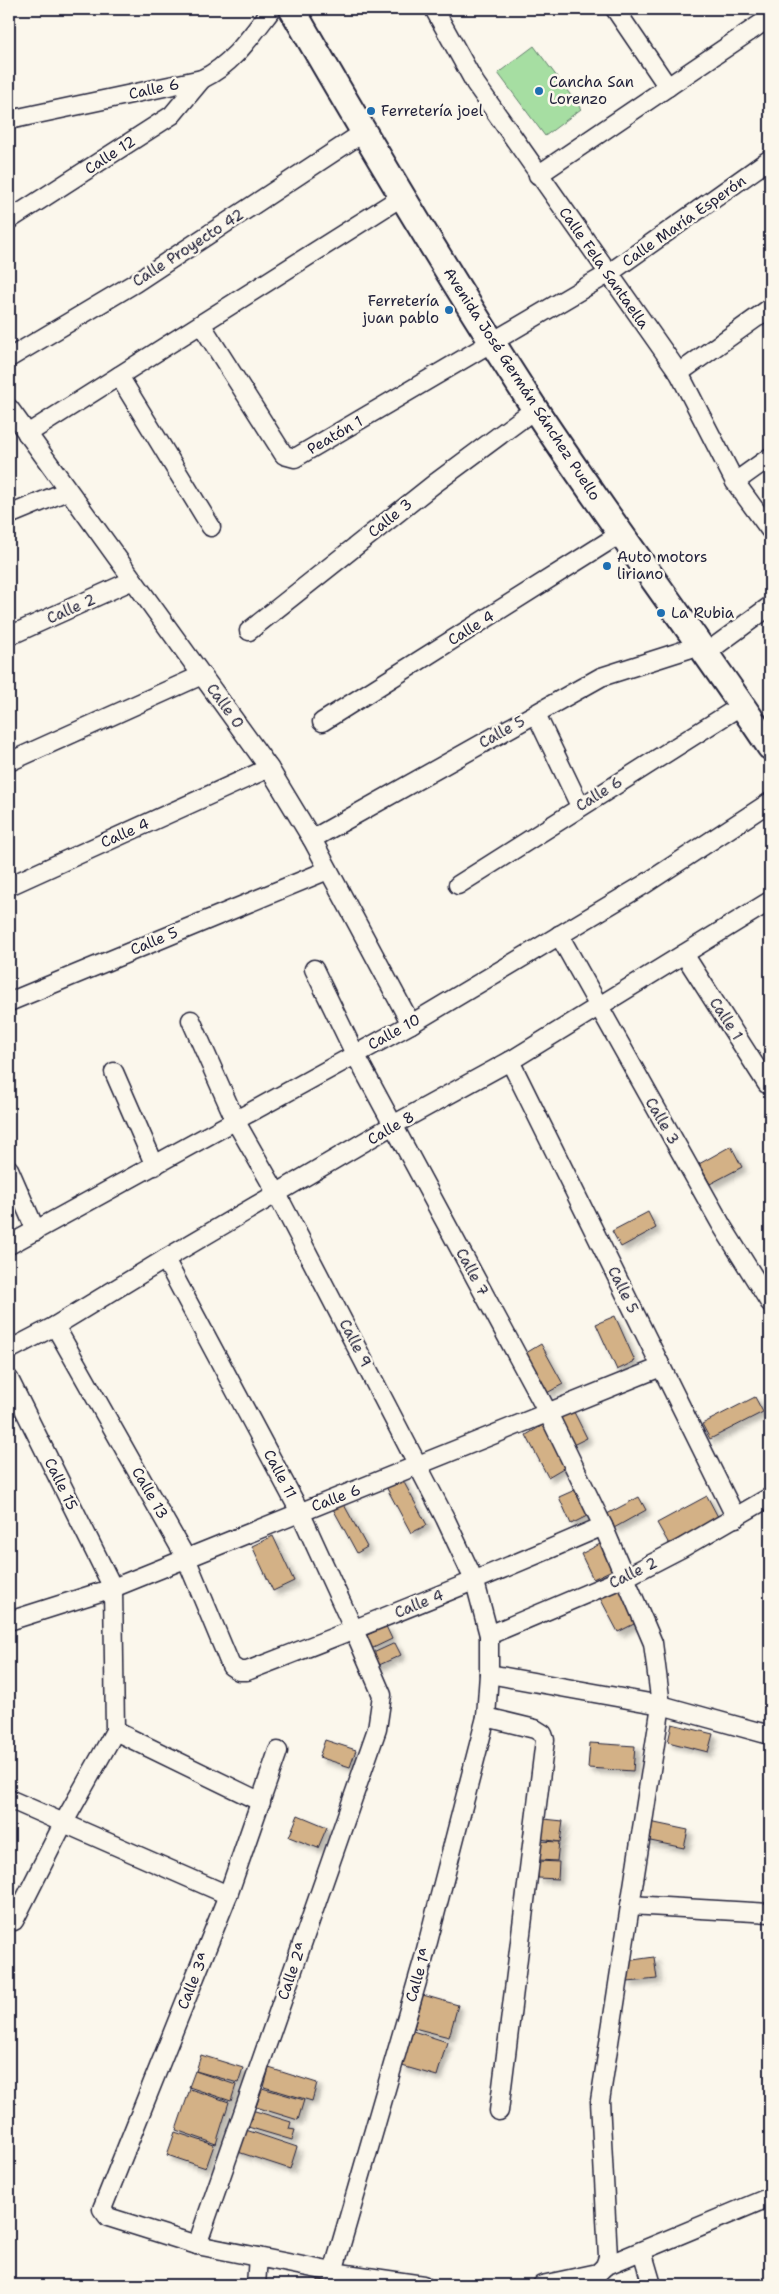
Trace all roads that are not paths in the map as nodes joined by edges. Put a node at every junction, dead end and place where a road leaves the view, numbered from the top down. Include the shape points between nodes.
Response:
1 (272, 9) edge
2 (292, 9) edge
3 (434, 9) edge
4 (615, 9) edge
5 (764, 19) edge
6 (202, 79) junction
7 (668, 87) junction
8 (9, 120) edge
9 (364, 132) junction
10 (770, 159) edge
11 (538, 175) junction
12 (402, 196) junction
13 (9, 220) edge
14 (608, 274) junction
15 (770, 308) edge
16 (201, 324) junction
17 (493, 342) junction
18 (9, 358) edge
19 (679, 373) junction
20 (119, 376) junction
21 (9, 408) edge
22 (535, 409) junction
23 (27, 434) junction
24 (770, 457) edge
25 (735, 482) junction
26 (67, 491) junction
27 (9, 515) edge
28 (211, 527) dead end
29 (770, 530) edge
30 (620, 534) junction
31 (133, 580) junction
32 (770, 606) edge
33 (249, 631) dead end
34 (9, 636) edge
35 (704, 649) junction
36 (202, 675) junction
37 (742, 705) junction
38 (536, 714) junction
39 (322, 722) dead end
40 (770, 747) edge
41 (9, 762) edge
42 (270, 768) junction
43 (770, 802) edge
44 (580, 806) junction
45 (312, 839) junction
46 (328, 870) junction
47 (458, 885) dead end
48 (9, 886) edge
49 (770, 901) edge
50 (559, 935) junction
51 (684, 954) junction
52 (314, 968) dead end
53 (9, 1002) edge
54 (598, 1008) junction
55 (191, 1020) dead end
56 (411, 1024) junction
57 (355, 1054) junction
58 (510, 1062) junction
59 (114, 1072) dead end
60 (767, 1084) dead end
61 (236, 1122) junction
62 (394, 1126) junction
63 (155, 1166) junction
64 (9, 1169) edge
65 (277, 1194) junction
66 (36, 1231) junction
67 (9, 1246) edge
68 (165, 1259) junction
69 (770, 1303) edge
70 (55, 1326) junction
71 (9, 1350) edge
72 (661, 1367) junction
73 (9, 1379) edge
74 (548, 1413) junction
75 (419, 1466) junction
76 (770, 1497) edge
77 (300, 1512) junction
78 (736, 1518) junction
79 (603, 1526) junction
80 (186, 1558) junction
81 (626, 1578) junction
82 (475, 1582) junction
83 (113, 1588) junction
84 (9, 1621) edge
85 (354, 1630) junction
86 (489, 1635) junction
87 (231, 1666) joint
88 (489, 1674) junction
89 (382, 1696) joint
90 (661, 1705) junction
91 (486, 1717) junction
92 (115, 1732) junction
93 (770, 1735) edge
94 (278, 1751) dead end
95 (9, 1799) edge
96 (260, 1802) junction
97 (64, 1822) junction
98 (228, 1895) junction
99 (630, 1905) junction
100 (770, 1913) edge
101 (14, 1921) dead end
102 (499, 2111) dead end
103 (770, 2197) edge
104 (197, 2245) junction
105 (642, 2251) junction
106 (258, 2257) junction
107 (605, 2266) junction
108 (332, 2272) junction
109 (256, 2285) edge
110 (423, 2285) edge
111 (542, 2285) edge
112 (652, 2285) edge

1 - 6 street, Calle 6 via 229,61
2 - 9 main road, Avenida José Germán Sánchez Puello
3 - 11 street, Calle Fela Santaella via 475,83
4 - 7 street
5 - 7 street
6 - 8 street, Calle 6
6 - 13 street, Calle 12 via 172,115
7 - 11 street
9 - 12 main road, Avenida José Germán Sánchez Puello
9 - 18 street, Calle Proyecto 42 via 135,283
10 - 14 street, Calle María Esperón
11 - 14 street, Calle Fela Santaella
12 - 16 street
12 - 17 main road, Avenida José Germán Sánchez Puello
14 - 17 street, Calle María Esperón
14 - 19 street, Calle Fela Santaella
15 - 19 street
16 - 17 street, Peatón 1 via 284,455 289,458 295,458
16 - 20 street
17 - 22 main road, Avenida José Germán Sánchez Puello
19 - 25 street, Calle Fela Santaella
20 - 23 street
20 - 28 street
21 - 23 street, Calle 0
22 - 30 main road, Avenida José Germán Sánchez Puello
22 - 33 street, Calle 3 via 434,484
23 - 26 street, Calle 0
24 - 25 street
25 - 29 street, Calle Fela Santaella
26 - 27 street
26 - 31 street, Calle 0
30 - 35 main road, Avenida José Germán Sánchez Puello
30 - 39 street, Calle 4
31 - 34 street, Calle 2
31 - 36 street, Calle 0
32 - 35 street, Calle 5
35 - 37 main road, Avenida José Germán Sánchez Puello
35 - 38 street, Calle 5 via 602,677
36 - 41 street
36 - 42 street, Calle 0
37 - 40 main road, Avenida José Germán Sánchez Puello
37 - 44 street, Calle 6
38 - 44 street
38 - 45 street, Calle 5
42 - 45 street, Calle 0
42 - 48 street, Calle 4
43 - 50 street, Calle 10 via 645,884
44 - 47 street, Calle 6
45 - 46 street, Calle 0
46 - 53 street, Calle 5
46 - 56 street, Calle 0
49 - 51 street, Calle 8
50 - 54 street, Calle 3
50 - 56 street, Calle 10
51 - 54 street, Calle 8
51 - 60 street, Calle 1
52 - 57 street, Calle 7
54 - 58 street, Calle 8
54 - 69 street, Calle 3 via 722,1226
55 - 61 street, Calle 9
56 - 57 street, Calle 10
57 - 61 street, Calle 10
57 - 62 street, Calle 7
58 - 62 street, Calle 8
58 - 72 street, Calle 5
59 - 63 street
61 - 63 street, Calle 10
61 - 65 street, Calle 9
62 - 65 street, Calle 8
62 - 74 street, Calle 7
63 - 66 street, Calle 10
64 - 66 street
65 - 68 street, Calle 8
65 - 75 street, Calle 9
66 - 67 street, Calle 10
68 - 70 street, Calle 8
68 - 77 street, Calle 11
70 - 71 street, Calle 8
70 - 80 street, Calle 13
72 - 74 street, Calle 6
72 - 78 street, Calle 5
73 - 83 street, Calle 15
74 - 75 street, Calle 6
74 - 79 street, Calle 7
75 - 77 street, Calle 6
75 - 82 street, Calle 9
76 - 78 street, Calle 2
77 - 80 street, Calle 6
77 - 85 street, Calle 11
78 - 81 street, Calle 2
79 - 81 street, Calle 7
79 - 82 street, Calle 4
80 - 83 street, Calle 6
80 - 87 street, Calle 13
81 - 86 street, Calle 2
81 - 90 street, Calle 7 via 653,1643
82 - 85 street, Calle 4
82 - 86 street, Calle 9
83 - 84 street, Calle 6
83 - 92 street
85 - 87 street, Calle 4 via 247,1671
85 - 89 street, Calle 11
86 - 88 street, Calle 9
88 - 90 street
88 - 91 street, Calle 1ª
89 - 104 street, Calle 2ª via 377,1729
90 - 93 street
90 - 99 street, Calle 7
91 - 102 street via 535,1730 543,1734 545,1740
91 - 108 street, Calle 1ª via 423,1961
92 - 96 street
92 - 97 street
94 - 96 street, Calle 3ª
95 - 97 street
96 - 98 street, Calle 3ª
97 - 98 street
97 - 101 street
98 - 104 street, Calle 3ª via 102,2209 108,2217
99 - 100 street
99 - 107 street, Calle 7 via 600,2101 608,2257
103 - 105 street
104 - 106 street
105 - 107 street
105 - 112 street
106 - 108 street
106 - 109 street
107 - 111 street via 598,2273
108 - 110 street

